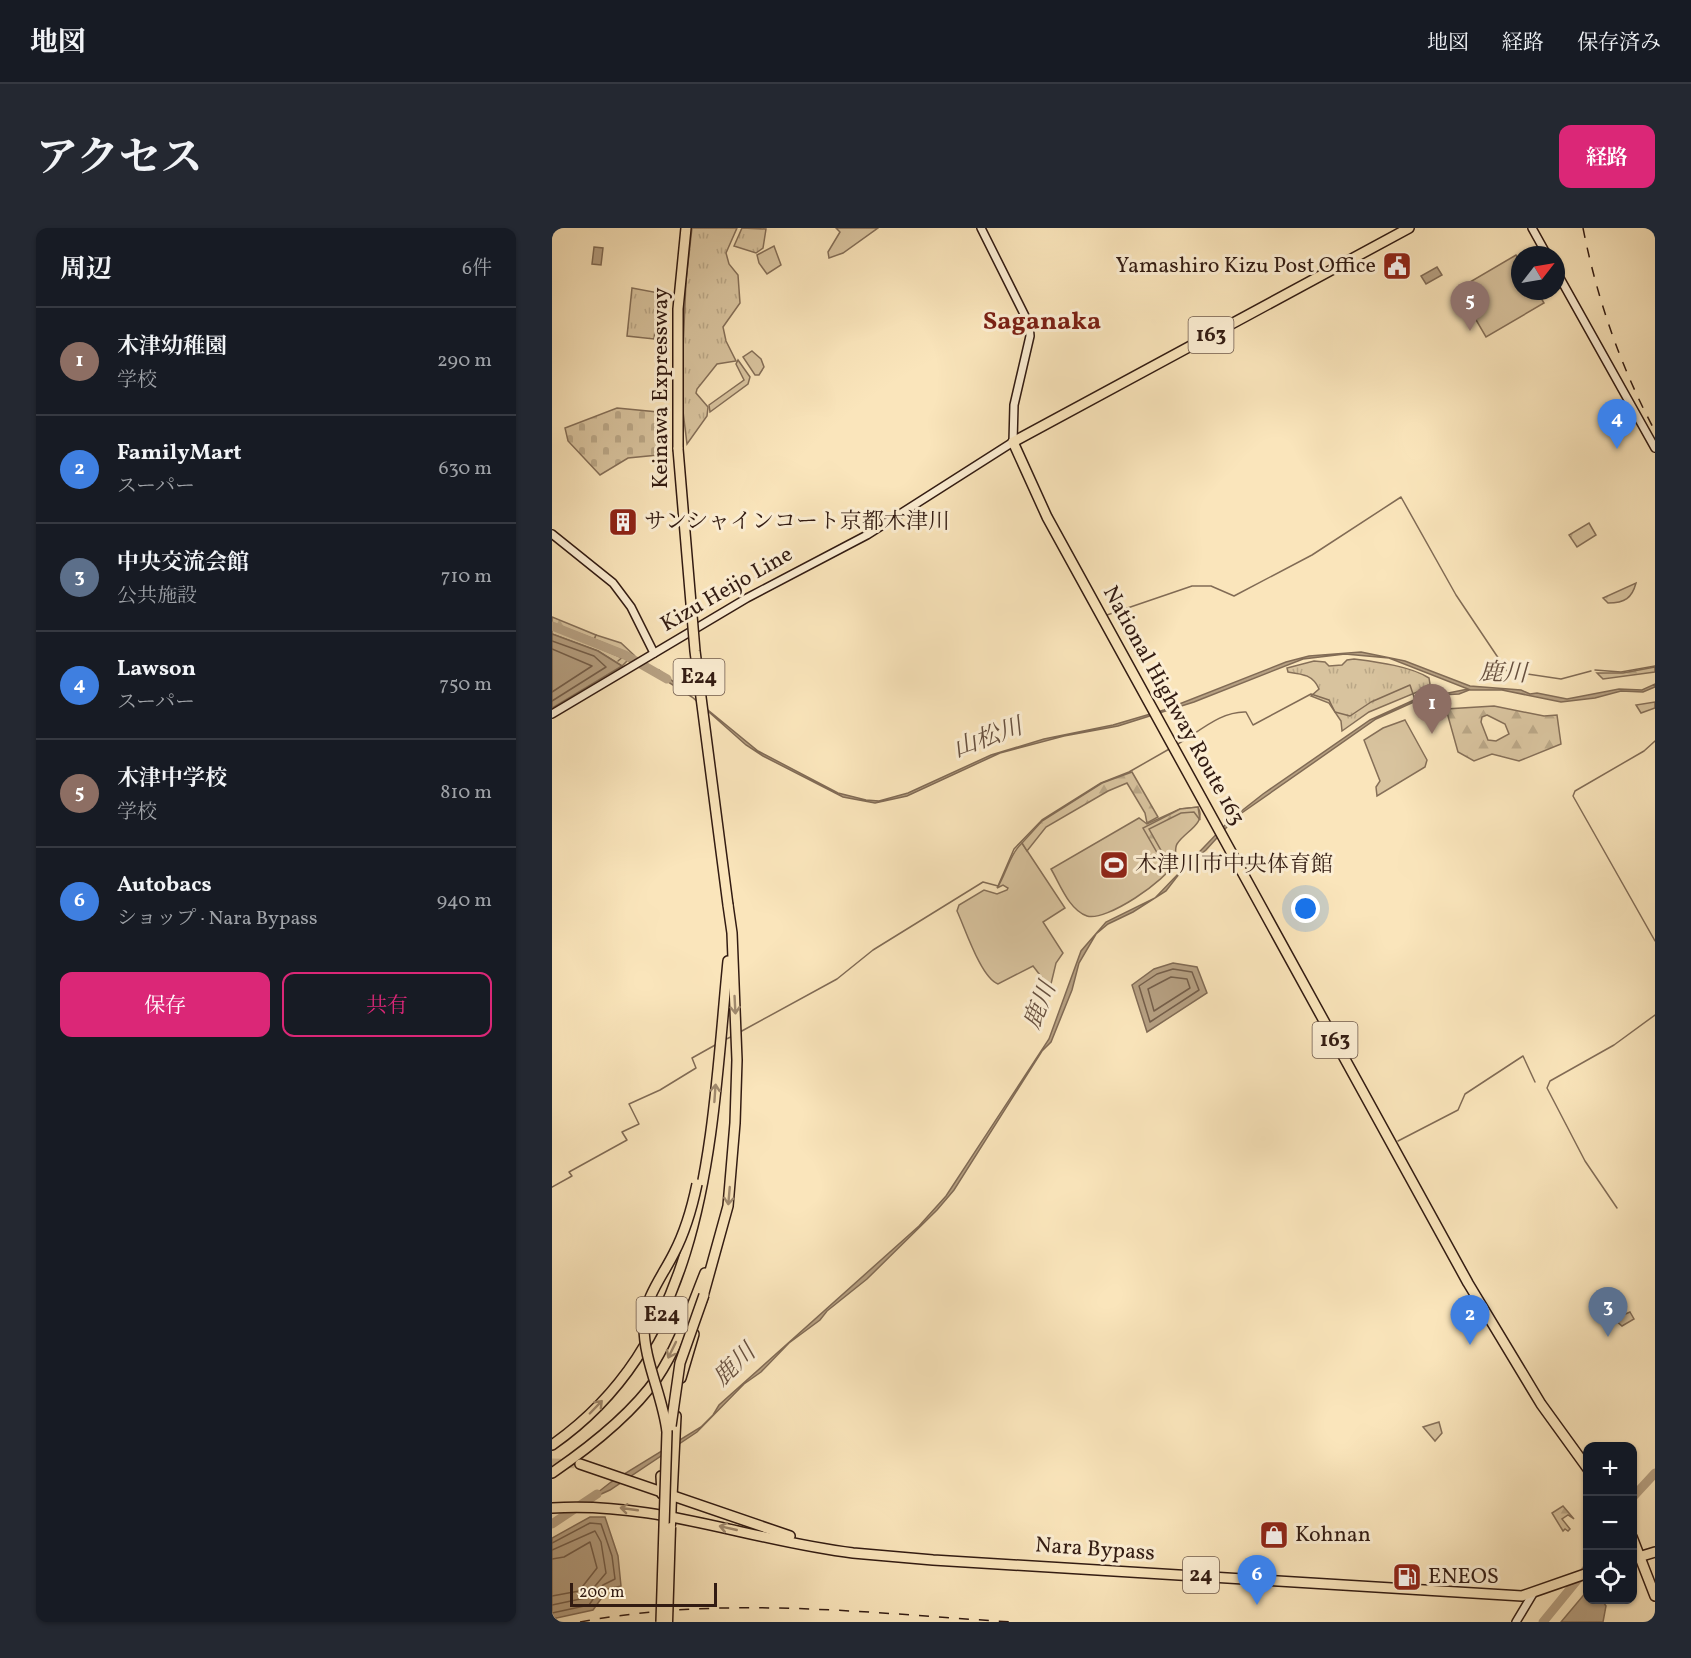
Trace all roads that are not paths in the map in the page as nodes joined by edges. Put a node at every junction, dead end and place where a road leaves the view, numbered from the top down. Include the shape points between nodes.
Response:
1 (686, 228) edge
2 (981, 228) edge
3 (1409, 228) edge
4 (1532, 228) edge
5 (1542, 246) edge
6 (1565, 287) edge
7 (1013, 442) junction
8 (1655, 448) edge
9 (552, 534) edge
10 (654, 653) junction
11 (552, 714) edge
12 (728, 905) junction
13 (708, 1155) junction
14 (720, 1238) junction
15 (668, 1265) junction
16 (704, 1295) junction
17 (552, 1445) edge
18 (1583, 1463) edge
19 (580, 1464) tunnel mouth
20 (552, 1473) edge
21 (662, 1494) junction
22 (672, 1497) junction
23 (552, 1508) edge
24 (666, 1515) junction
25 (1655, 1552) edge
26 (868, 1554) junction
27 (1637, 1558) edge
28 (1583, 1574) edge
29 (1534, 1592) junction
30 (1655, 1596) edge
31 (663, 1622) edge
32 (1516, 1622) edge

1 - 12 highway, Keinawa Expressway / E24, bridge via 678,309 678,449 695,651
2 - 7 main road via 1029,324 1030,336 1014,405
3 - 7 highway, 163
4 - 5 main road
6 - 8 main road
7 - 10 main road, Kizu Heijo Line via 867,535 783,578
7 - 18 highway, National Highway Route 163 / 163 via 1047,517 1487,1317
9 - 10 main road via 613,583 631,607
10 - 11 main road, Kizu Heijo Line
13 -> 12 highway, E24 via 729,956
12 -> 14 highway, E24 via 738,1079 728,1206
13 - 15 highway, bridge via 689,1217
17 -> 13 highway, E24 via 615,1386 661,1318 685,1259
14 - 16 highway
14 -> 20 highway, E24 via 657,1377 608,1429
15 - 21 highway, bridge via 645,1294 639,1323 643,1354 661,1419
15 - 31 highway, bridge via 651,1294 644,1325 667,1432
16 - 22 highway, bridge via 680,1387
16 - 31 highway, bridge via 680,1363 673,1400
19 - 21 highway, Nara Bypass / 24
21 - 22 highway, Nara Bypass / 24
21 - 24 main road
22 - 24 main road
22 - 26 highway, Nara Bypass / 24 via 783,1534
24 -> 23 highway, Nara Bypass / 24 via 596,1506
26 -> 24 highway, Nara Bypass / 24
24 - 31 main road, bridge
25 - 27 highway
26 - 29 highway, Nara Bypass / 24 via 1467,1593 1522,1596
27 - 30 highway
28 - 29 highway, 24
29 - 32 main road

